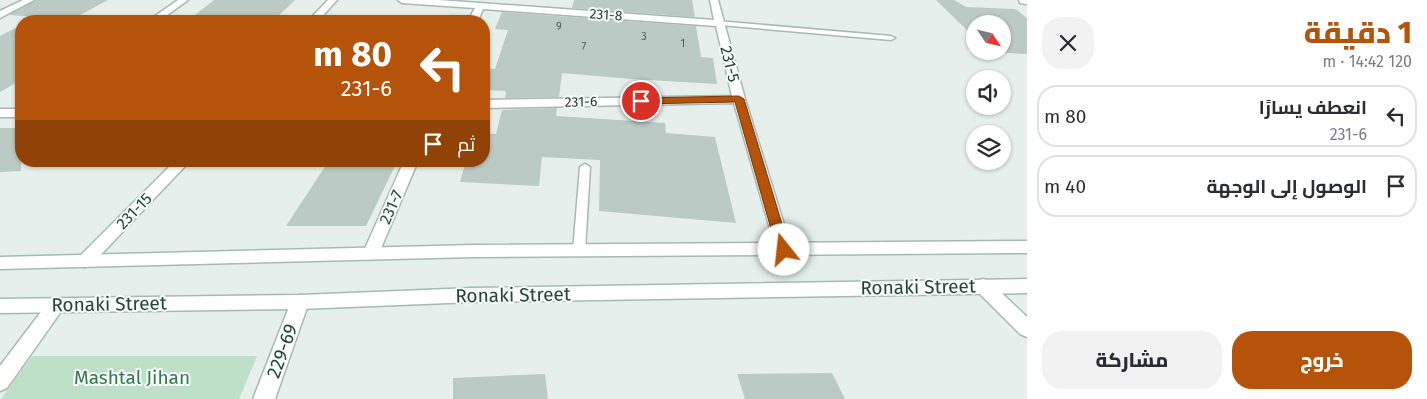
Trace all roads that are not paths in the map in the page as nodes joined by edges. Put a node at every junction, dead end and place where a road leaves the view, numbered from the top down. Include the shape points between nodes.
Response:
1 (30, 0) edge
2 (184, 0) edge
3 (333, 0) edge
4 (402, 0) edge
5 (714, 0) edge
6 (441, 1) edge
7 (480, 6) junction
8 (0, 14) edge
9 (162, 15) edge
10 (319, 15) edge
11 (476, 15) edge
12 (720, 23) junction
13 (891, 38) dead end
14 (739, 99) junction
15 (490, 104) edge
16 (15, 112) edge
17 (0, 113) edge
18 (177, 167) edge
19 (408, 167) edge
20 (585, 167) dead end
21 (1027, 247) edge
22 (579, 250) junction
23 (784, 250) junction
24 (371, 253) junction
25 (84, 261) junction
26 (0, 263) edge
27 (983, 286) junction
28 (1027, 286) edge
29 (300, 302) junction
30 (56, 305) junction
31 (0, 306) edge
32 (1027, 329) edge
33 (0, 382) edge
34 (264, 399) edge

1 - 8 street
2 - 9 street
3 - 10 street
4 - 6 street, 231-8
5 - 12 street, 231-5
6 - 7 street, 231-8
7 - 11 street
7 - 12 street, 231-8
12 - 13 lane
12 - 14 street, 231-5
14 - 15 street, 231-6
14 - 23 street, 231-5
16 - 17 street
18 - 25 street, 231-15
19 - 24 street, 231-7
20 - 22 lane
21 - 23 street
22 - 23 street
22 - 24 street
24 - 25 street
25 - 26 street
27 - 28 street, Ronaki Street
27 - 29 street, Ronaki Street via 473,295
27 - 32 street
29 - 30 street, Ronaki Street
29 - 34 street, 229-69
30 - 31 street, Ronaki Street
30 - 33 street

